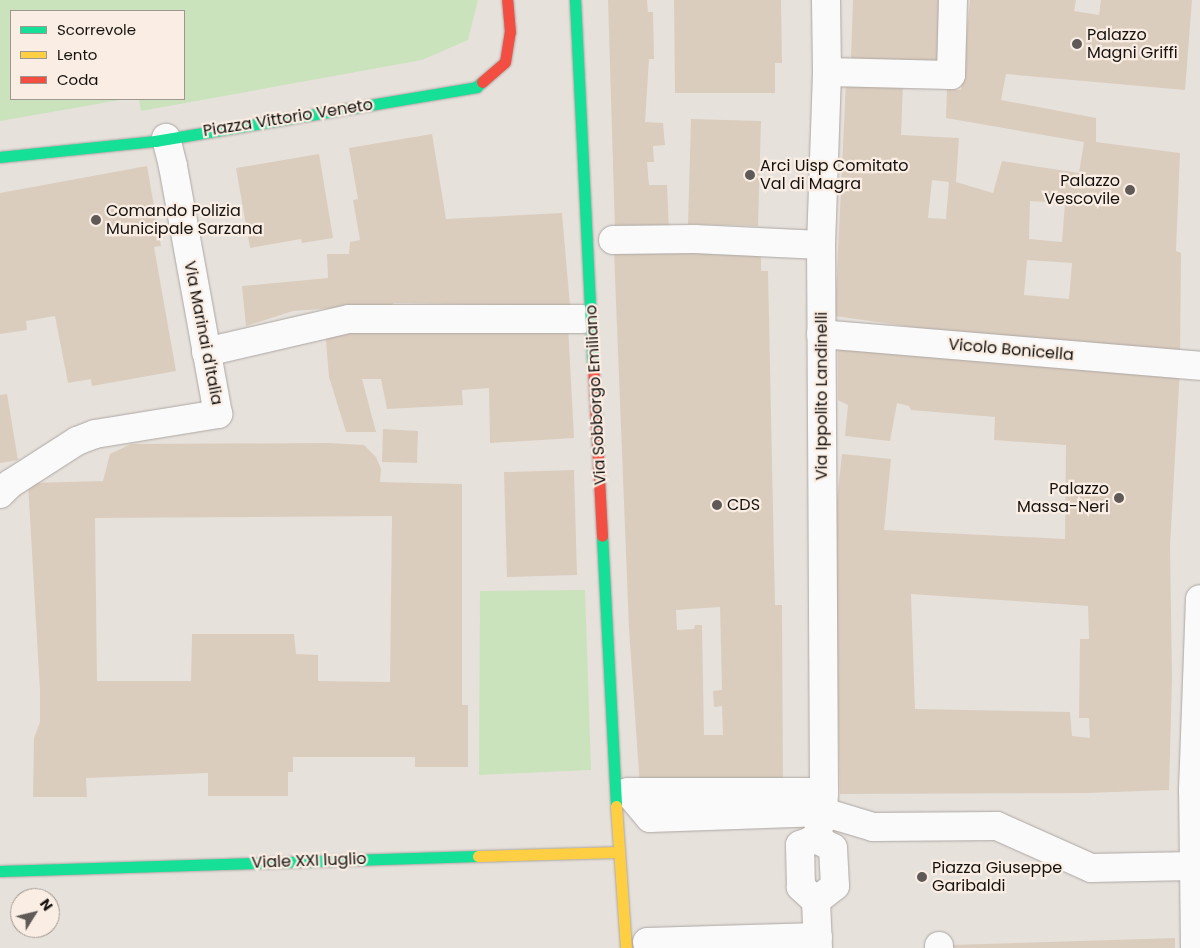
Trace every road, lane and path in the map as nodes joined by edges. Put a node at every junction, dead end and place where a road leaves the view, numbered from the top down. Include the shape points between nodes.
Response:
1 (507, 0) edge
2 (575, 0) edge
3 (826, 0) edge
4 (953, 0) edge
5 (827, 72) junction
6 (166, 138) junction
7 (0, 157) edge
8 (612, 240) dead end
9 (821, 245) junction
10 (582, 319) dead end
11 (821, 334) junction
12 (206, 352) junction
13 (1200, 366) edge
14 (0, 494) edge
15 (1200, 599) edge
16 (621, 791) junction
17 (824, 802) junction
18 (618, 852) junction
19 (1194, 866) junction
20 (0, 871) edge
21 (818, 942) edge
22 (633, 944) edge
23 (1194, 948) edge

1 - 6 street, Piazza Vittorio Veneto via 510,32 505,62 476,87
2 - 16 street, Via Sobborgo Emiliano
3 - 5 street, Via Ippolito Landinelli
4 - 5 street via 951,75
5 - 9 street, Via Ippolito Landinelli
6 - 7 street, Piazza Vittorio Veneto
6 - 12 street, Via Marinai d'Italia
8 - 9 street via 694,239
9 - 11 street, Via Ippolito Landinelli
10 - 12 street via 349,319
11 - 13 street, Vicolo Bonicella
11 - 17 street, Via Ippolito Landinelli
12 - 14 street, Via Marinai d'Italia via 218,414 95,434 77,441 10,484
15 - 19 street via 1193,790
16 - 17 street
16 - 18 street, Via Sobborgo Emiliano
17 - 19 street via 873,828 997,826 1090,868
17 - 21 street, Via Ippolito Landinelli via 816,839 800,845
18 - 20 street, Viale XXI luglio
18 - 22 street, Via Sobborgo Emiliano
19 - 23 street
21 - 22 street

